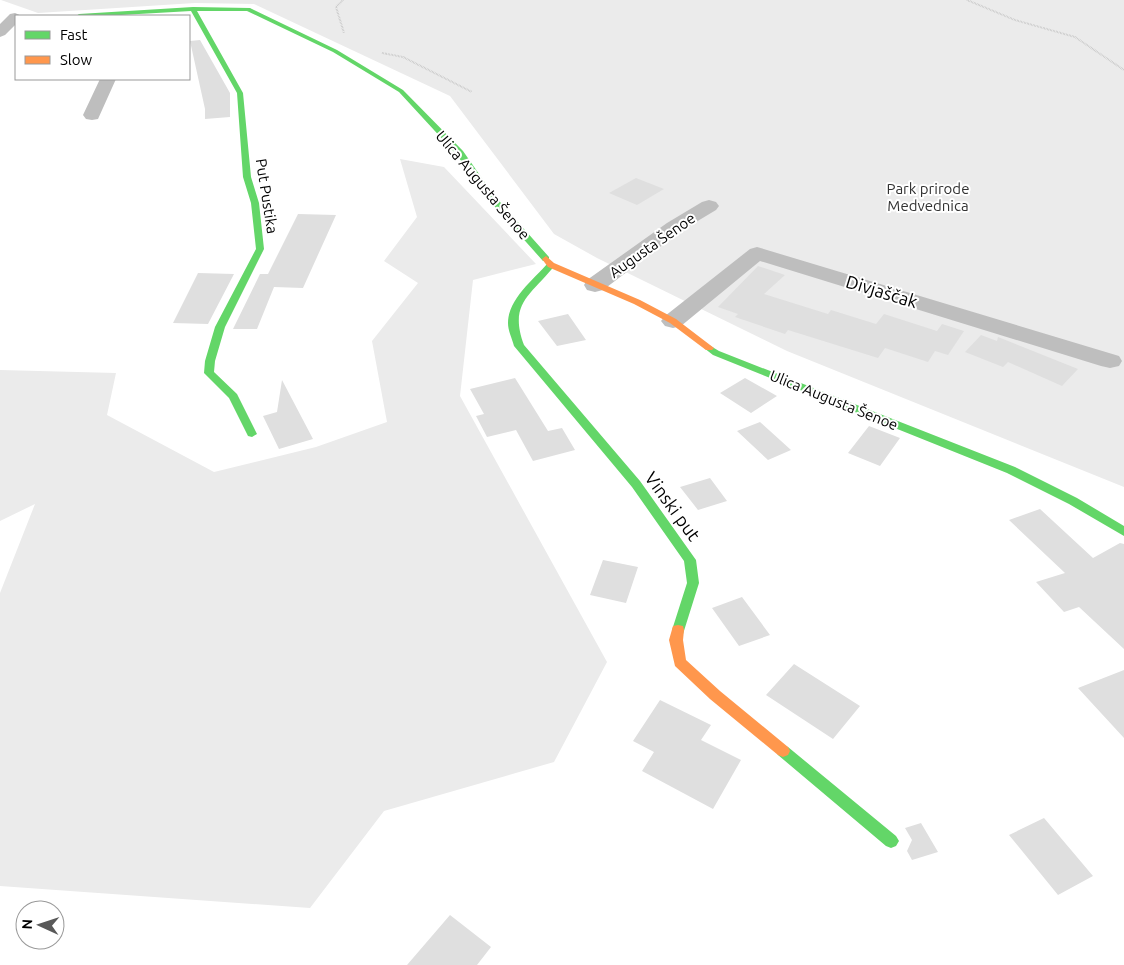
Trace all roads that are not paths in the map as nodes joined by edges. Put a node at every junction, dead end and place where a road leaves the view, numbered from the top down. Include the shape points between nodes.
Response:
1 (193, 9) junction
2 (0, 10) edge
3 (137, 14) edge
4 (108, 15) edge
5 (15, 17) edge
6 (15, 18) edge
7 (0, 32) edge
8 (108, 80) edge
9 (92, 115) dead end
10 (709, 206) dead end
11 (551, 265) junction
12 (596, 284) junction
13 (673, 321) junction
14 (1110, 360) dead end
15 (252, 434) dead end
16 (1124, 532) edge
17 (891, 841) dead end

1 - 3 street, Ulica Augusta Šenoe
1 - 11 street, Ulica Augusta Šenoe via 248,9 334,51 401,91 460,152 490,196
1 - 15 street, Put Pustika via 240,93 242,105 247,177 255,203 260,249 220,328 209,373 233,396
2 - 5 street
3 - 4 street, Ulica Augusta Šenoe
6 - 7 street
8 - 9 street
10 - 12 street, Augusta Šenoe via 674,227
11 - 12 street, Ulica Augusta Šenoe
11 - 17 street, Vinski put via 513,315 513,330 519,346 636,484 690,560 693,583 676,640 680,662 715,695
12 - 13 street, Ulica Augusta Šenoe
13 - 14 street, Divjaščak via 757,253
13 - 16 street, Ulica Augusta Šenoe via 716,353 1011,470 1073,501

